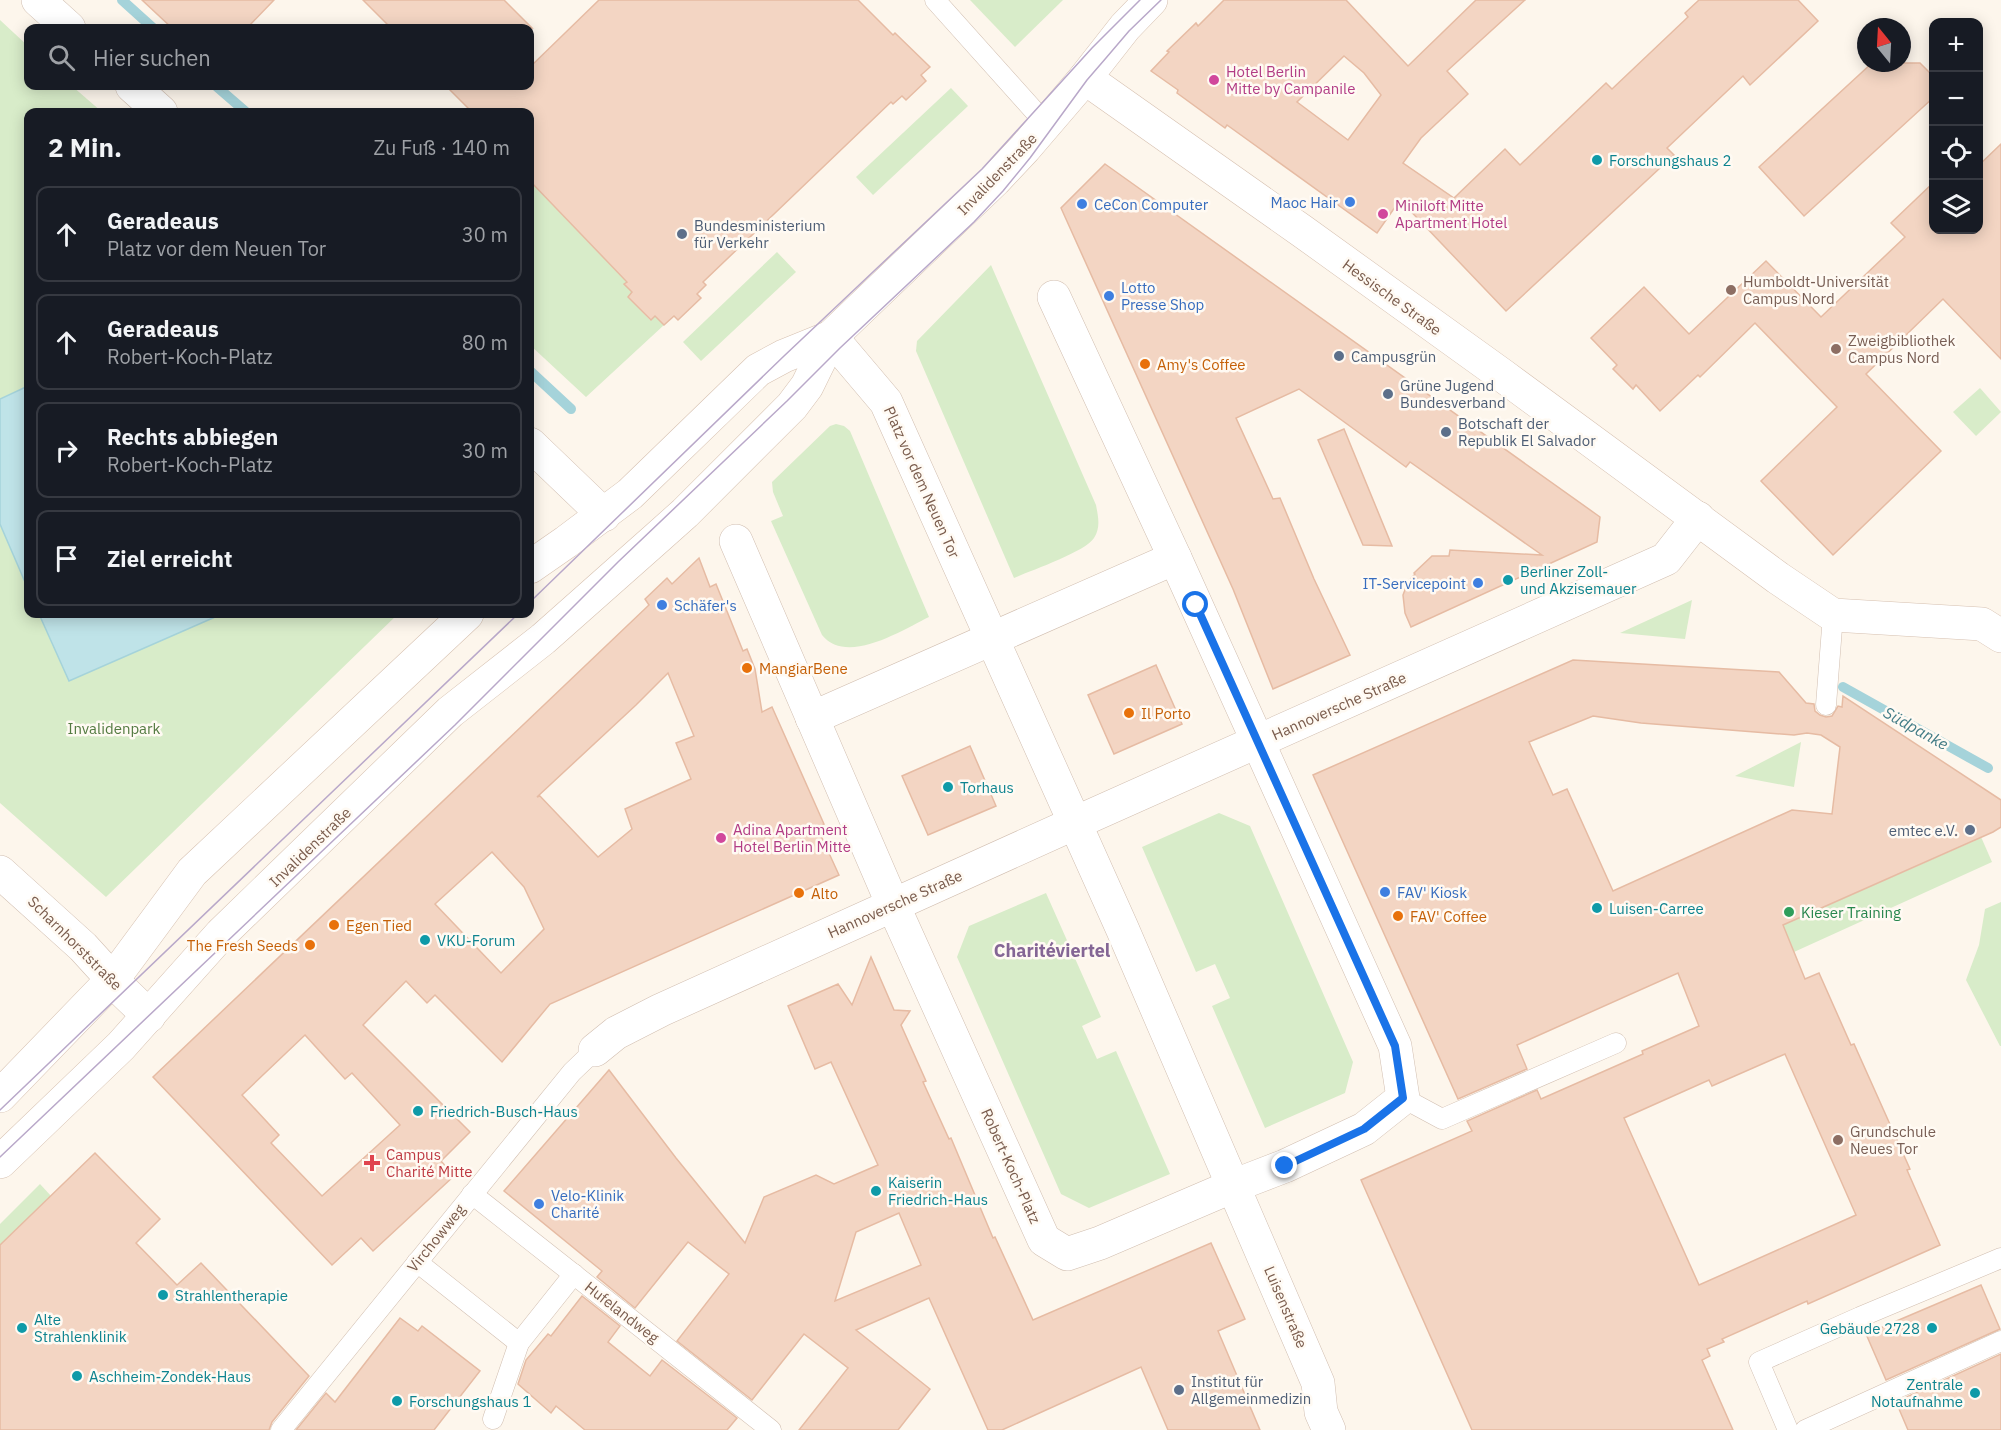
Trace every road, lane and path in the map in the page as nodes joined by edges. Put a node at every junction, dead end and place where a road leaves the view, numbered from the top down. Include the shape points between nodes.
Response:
1 (38, 0) edge
2 (935, 0) edge
3 (1151, 0) edge
4 (65, 24) edge
5 (1084, 78) junction
6 (136, 90) edge
7 (157, 108) edge
8 (1046, 124) junction
9 (1054, 297) dead end
10 (831, 337) junction
11 (534, 448) edge
12 (604, 514) junction
13 (1698, 518) junction
14 (736, 541) dead end
15 (639, 553) junction
16 (1175, 558) junction
17 (534, 564) edge
18 (1833, 615) junction
19 (463, 618) edge
20 (2001, 636) edge
21 (993, 639) junction
22 (1826, 705) dead end
23 (812, 718) junction
24 (1258, 742) junction
25 (1075, 823) junction
26 (0, 872) edge
27 (894, 905) junction
28 (112, 979) junction
29 (149, 1016) junction
30 (1616, 1043) dead end
31 (595, 1050) joint
32 (0, 1096) edge
33 (1403, 1098) junction
34 (0, 1162) edge
35 (1233, 1186) junction
36 (472, 1194) junction
37 (2001, 1258) edge
38 (417, 1262) junction
39 (574, 1274) junction
40 (2001, 1341) edge
41 (519, 1343) junction
42 (493, 1419) dead end
43 (281, 1430) edge
44 (771, 1430) edge
45 (1329, 1430) edge
46 (1788, 1430) edge
47 (1805, 1430) edge

1 - 4 street
2 - 8 lane
3 - 5 street, Invalidenstraße
5 - 8 street, Invalidenstraße
5 - 13 street, Hessische Straße
6 - 7 street
8 - 10 street, Invalidenstraße via 995,180
9 - 16 street
10 - 12 street, Invalidenstraße via 758,370 630,494
10 - 15 street, Invalidenstraße via 807,386 792,406 686,513
10 - 21 street, Platz vor dem Neuen Tor via 886,402
11 - 12 street
12 - 15 street
12 - 17 street, Invalidenstraße
13 - 18 street
13 - 24 street, Hannoversche Straße via 1666,559
14 - 23 street
15 - 29 street, Invalidenstraße via 543,639 450,712 220,934
16 - 21 street
16 - 24 street
18 - 20 street via 1982,624
18 - 22 lane
19 - 28 street via 192,872
21 - 23 street
21 - 25 street, Platz vor dem Neuen Tor
23 - 27 street
24 - 25 street, Hannoversche Straße
24 - 33 street via 1395,1046
25 - 27 street, Hannoversche Straße
25 - 35 street
26 - 28 street, Scharnhorststraße via 83,947
27 - 31 street, Hannoversche Straße via 661,1010 616,1033
27 - 35 street, Robert-Koch-Platz via 1044,1240 1067,1254
28 - 29 street, Scharnhorststraße
28 - 32 street
29 - 34 street, Invalidenstraße
30 - 33 lane via 1442,1119
31 - 36 lane, Virchowweg via 572,1072
33 - 35 street, Robert-Koch-Platz via 1364,1129 1271,1173
35 - 45 street, Luisenstraße via 1318,1383 1321,1413
36 - 38 lane, Virchowweg
36 - 39 lane, Hufelandweg
37 - 46 lane via 1759,1362
38 - 41 lane
38 - 43 lane, Virchowweg
39 - 41 lane
39 - 44 lane, Hufelandweg
40 - 47 lane
41 - 42 lane

